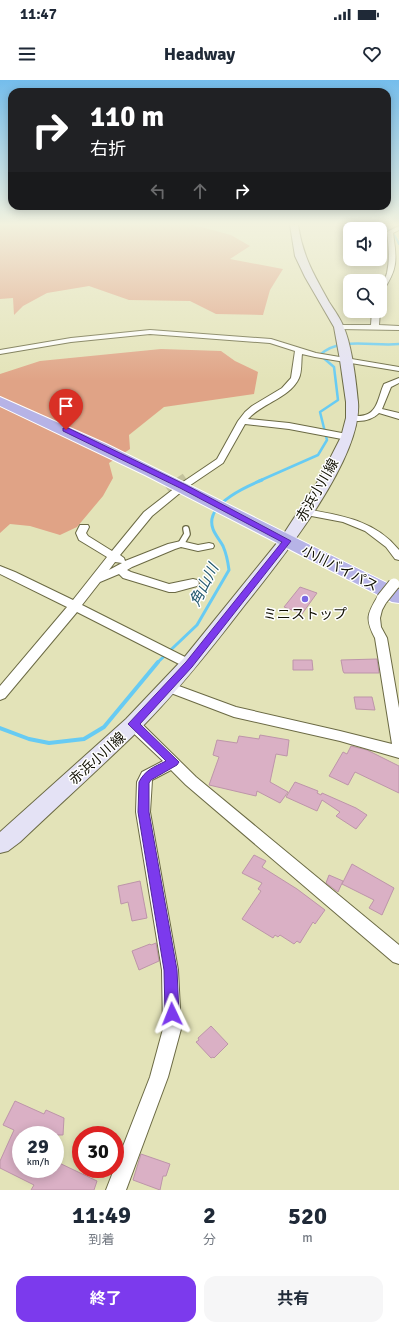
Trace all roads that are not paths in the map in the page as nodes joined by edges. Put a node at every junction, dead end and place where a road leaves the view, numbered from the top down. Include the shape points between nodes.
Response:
1 (310, 277) edge
2 (376, 318) edge
3 (339, 327) junction
4 (375, 327) junction
5 (399, 328) edge
6 (299, 350) junction
7 (0, 352) edge
8 (346, 360) junction
9 (399, 368) edge
10 (399, 380) edge
11 (0, 401) edge
12 (376, 410) junction
13 (399, 416) edge
14 (352, 418) junction
15 (242, 422) junction
16 (346, 437) junction
17 (179, 484) junction
18 (305, 512) junction
19 (148, 514) junction
20 (84, 527) dead end
21 (186, 528) dead end
22 (287, 541) junction
23 (181, 544) junction
24 (209, 546) dead end
25 (114, 556) junction
26 (399, 557) edge
27 (124, 567) junction
28 (0, 570) edge
29 (96, 579) junction
30 (192, 583) dead end
31 (394, 589) edge
32 (76, 606) junction
33 (183, 661) junction
34 (168, 687) junction
35 (0, 695) edge
36 (133, 724) junction
37 (399, 748) edge
38 (399, 752) edge
39 (174, 762) junction
40 (0, 844) edge
41 (399, 956) edge
42 (116, 1190) edge

1 - 3 main road, 赤浜小川線
2 - 4 street
3 - 4 street
3 - 8 main road, 赤浜小川線
4 - 5 street
6 - 7 street via 280,343 254,339 150,332 71,340
6 - 8 street
6 - 15 street via 295,378 285,390 255,408
8 - 9 street
8 - 14 main road, 赤浜小川線
10 - 12 street via 387,386 385,396
11 - 17 highway, 小川バイパス
12 - 13 street
12 - 14 street via 368,417
14 - 16 main road, 赤浜小川線
15 - 16 street via 283,425
15 - 17 street via 220,461 213,462
16 - 18 main road, 赤浜小川線 via 327,478
17 - 19 street
17 - 19 street via 151,503
17 - 22 highway, 小川バイパス
18 - 22 main road, 赤浜小川線
18 - 26 street via 362,524 381,535
19 - 25 street
20 - 25 street via 81,533 83,538
21 - 23 lane via 187,534
22 - 31 highway, 小川バイパス
22 - 33 main road, 赤浜小川線
23 - 24 street via 198,548
23 - 27 street
25 - 27 street
25 - 29 street
27 - 29 street
27 - 30 street via 127,575 169,588
28 - 32 street
29 - 32 street
31 - 37 street via 373,616 373,624 381,638
32 - 33 street
32 - 35 street
33 - 34 main road, 赤浜小川線
34 - 36 main road, 赤浜小川線
34 - 38 street via 234,712
36 - 39 street
36 - 40 main road, 赤浜小川線 via 13,835
39 - 41 street via 191,781
39 - 42 street via 147,776 144,782 143,812 170,970 172,1029 159,1077

